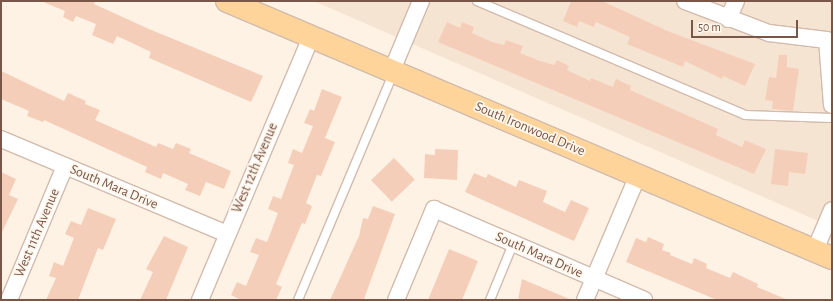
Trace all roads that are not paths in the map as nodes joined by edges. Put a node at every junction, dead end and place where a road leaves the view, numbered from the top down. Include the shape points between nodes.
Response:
1 (227, 1) edge
2 (421, 1) edge
3 (477, 1) edge
4 (685, 1) edge
5 (736, 1) edge
6 (728, 19) junction
7 (311, 37) junction
8 (393, 71) junction
9 (832, 105) edge
10 (832, 118) edge
11 (1, 139) edge
12 (65, 166) junction
13 (638, 175) junction
14 (832, 210) edge
15 (227, 234) junction
16 (513, 244) junction
17 (823, 254) edge
18 (594, 279) junction
19 (9, 300) edge
20 (200, 300) edge
21 (298, 300) edge
22 (396, 300) edge
23 (490, 300) edge
24 (585, 300) edge
25 (644, 300) edge

1 - 7 main road, South Ironwood Drive
2 - 8 street
3 - 10 lane via 745,114
4 - 6 street
5 - 6 street
6 - 9 street via 769,33 827,40
7 - 8 main road, South Ironwood Drive
7 - 15 street, West 12th Avenue
8 - 13 main road, South Ironwood Drive
8 - 21 lane
11 - 12 street, South Mara Drive
12 - 15 street, South Mara Drive
12 - 19 street, West 11th Avenue
13 - 17 main road, South Ironwood Drive
13 - 18 street
14 - 17 street
15 - 20 street, West 12th Avenue
16 - 18 street, South Mara Drive
16 - 22 street, South Mara Drive via 434,209
16 - 23 lane
18 - 24 street
18 - 25 street, South Mara Drive

